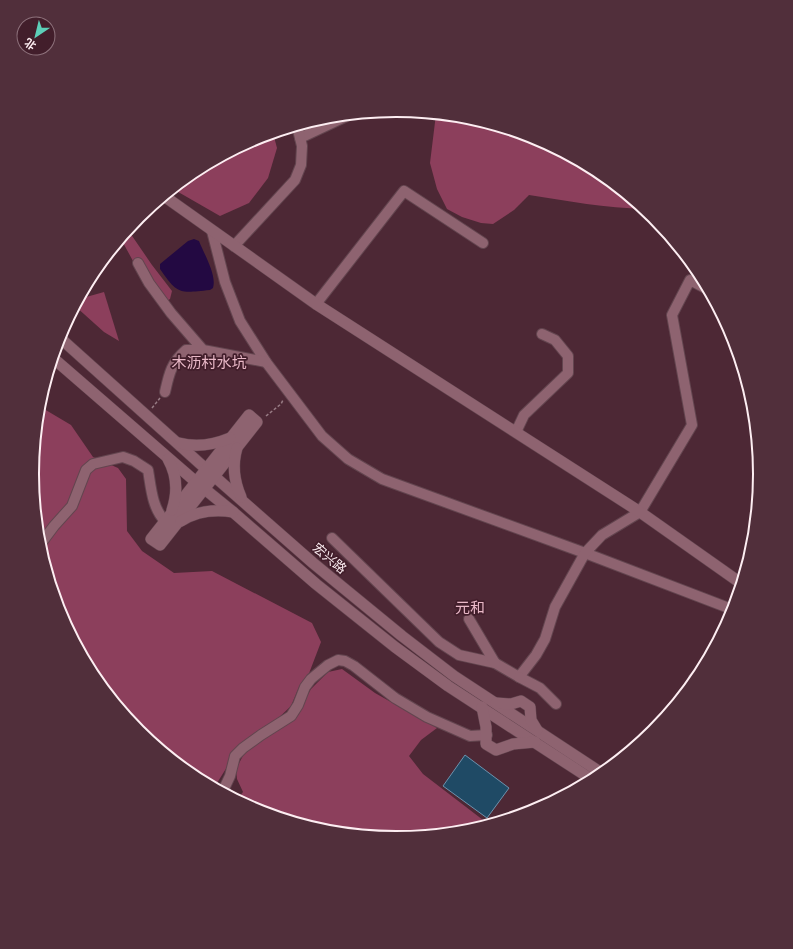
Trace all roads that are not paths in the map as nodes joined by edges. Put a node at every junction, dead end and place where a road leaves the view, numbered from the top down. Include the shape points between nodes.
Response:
1 (331, 123) edge
2 (298, 131) edge
3 (300, 138) junction
4 (169, 200) edge
5 (212, 231) junction
6 (483, 243) dead end
7 (234, 246) junction
8 (138, 263) dead end
9 (699, 285) edge
10 (316, 304) junction
11 (542, 334) dead end
12 (65, 342) edge
13 (203, 350) junction
14 (57, 362) edge
15 (266, 362) junction
16 (165, 392) road end
17 (257, 422) road end
18 (516, 432) junction
19 (235, 441) junction
20 (177, 442) junction
21 (165, 455) junction
22 (210, 472) junction
23 (200, 485) junction
24 (242, 500) junction
25 (233, 512) junction
26 (640, 512) junction
27 (170, 521) junction
28 (45, 538) edge
29 (332, 538) dead end
30 (586, 553) junction
31 (738, 581) edge
32 (728, 608) edge
33 (469, 619) dead end
34 (495, 663) junction
35 (519, 678) junction
36 (495, 703) junction
37 (556, 704) dead end
38 (482, 707) junction
39 (487, 736) junction
40 (537, 737) junction
41 (597, 771) edge
42 (589, 776) edge
43 (225, 788) edge

1 - 3 street
2 - 3 street
3 - 7 street via 301,165 295,180
4 - 5 street
5 - 7 street
5 - 15 street via 225,282 240,321
6 - 10 street via 404,191
7 - 10 street
8 - 13 street via 171,313
9 - 26 street via 690,280 672,314 692,425
10 - 18 street
11 - 18 street via 555,340 568,356 568,373 524,415
12 - 20 street, 宏兴路
13 - 15 street
13 - 16 street via 186,350 180,356 170,370
14 - 21 street, 宏兴路
15 - 30 street via 322,436 348,460 382,479
17 - 19 street via 249,415
18 - 26 street
19 - 20 street via 192,446
19 - 22 street
19 - 24 street via 234,474
20 - 22 street, 宏兴路
21 - 23 street, 宏兴路
21 - 27 street via 173,470 176,488
22 - 23 street
22 - 24 street, 宏兴路
23 - 25 street, 宏兴路
23 - 27 street
24 - 36 street, 宏兴路 via 313,563 402,636 454,676
25 - 27 street via 201,512
25 - 38 street, 宏兴路 via 316,584 395,647 448,686
26 - 30 street via 602,535
26 - 31 street
27 - 28 street via 160,515 156,507 148,470 123,457 93,464 86,470 72,506
29 - 34 street via 439,642 459,655
30 - 32 street
30 - 35 street via 555,607 545,639
33 - 34 street
34 - 35 street
35 - 37 street via 540,688
36 - 40 street, 宏兴路
36 - 40 street via 520,701 530,707
38 - 39 street
38 - 40 street, 宏兴路
39 - 40 street via 486,744 496,750
39 - 43 street via 470,736 427,717 395,698 354,666 338,660 311,679 291,716 235,756
40 - 41 street, 宏兴路
40 - 42 street, 宏兴路

